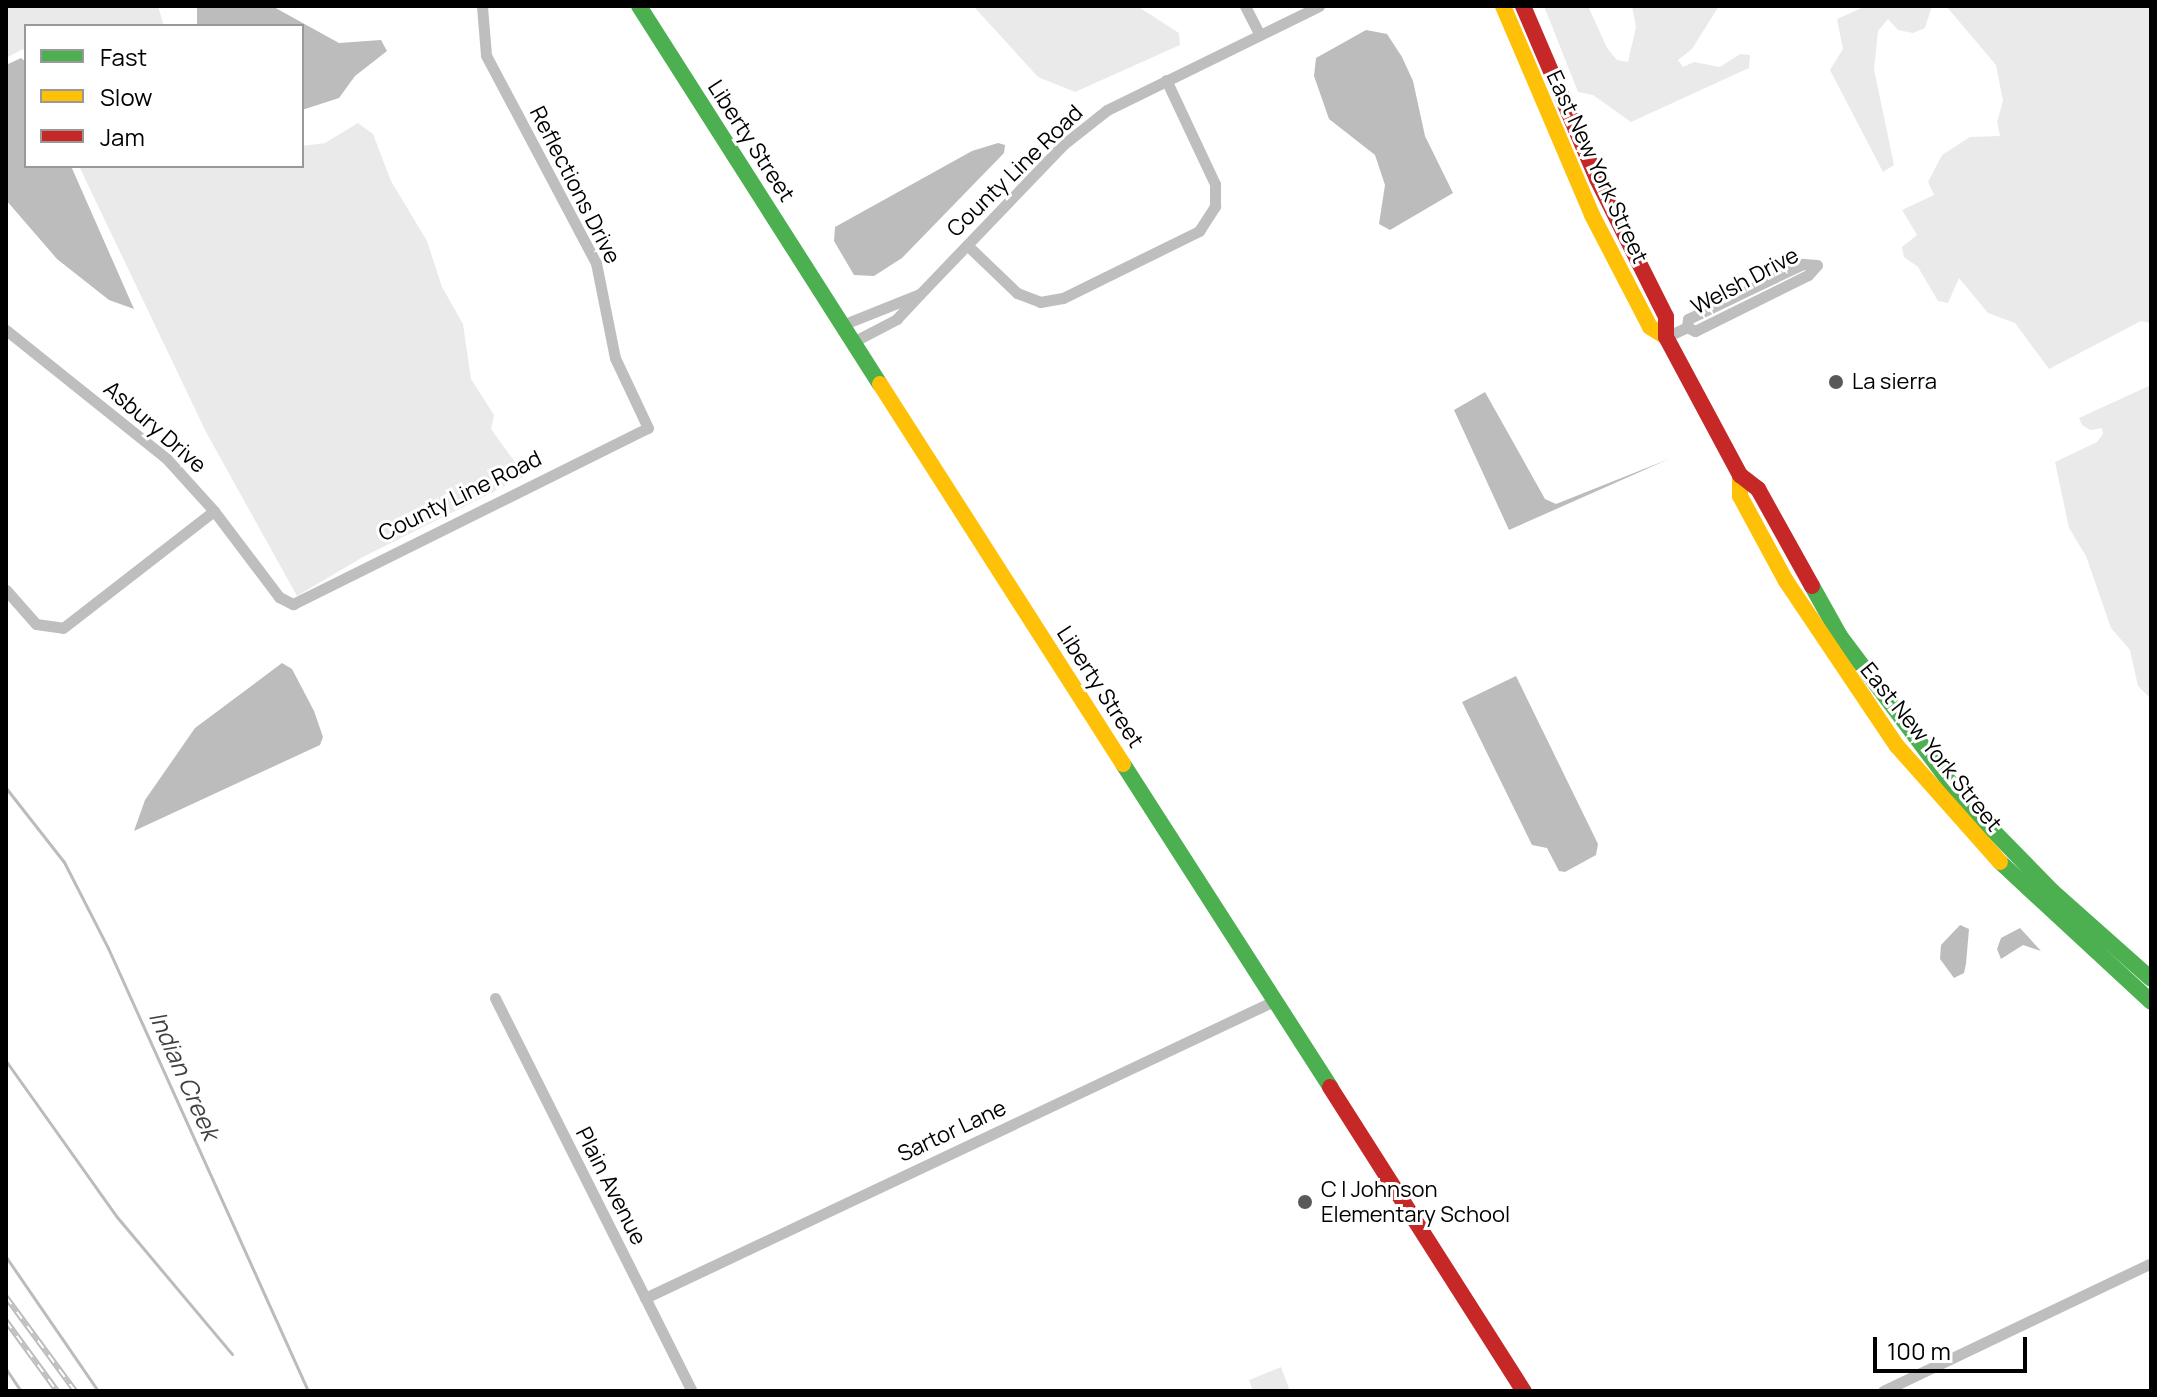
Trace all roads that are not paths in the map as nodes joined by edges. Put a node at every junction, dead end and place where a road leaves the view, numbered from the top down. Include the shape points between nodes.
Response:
1 (482, 6) edge
2 (639, 6) edge
3 (1245, 6) edge
4 (1319, 6) edge
5 (1503, 6) edge
6 (1523, 6) edge
7 (1259, 34) junction
8 (1166, 80) junction
9 (967, 245) junction
10 (920, 294) junction
11 (842, 325) junction
12 (1687, 327) junction
13 (6, 330) edge
14 (1666, 337) junction
15 (853, 342) junction
16 (648, 428) joint
17 (1740, 475) junction
18 (214, 511) junction
19 (6, 590) edge
20 (293, 604) joint
21 (2151, 979) edge
22 (495, 998) dead end
23 (1276, 1000) junction
24 (2151, 1002) edge
25 (2151, 1263) edge
26 (645, 1298) junction
27 (692, 1391) edge
28 (1524, 1391) edge
29 (1883, 1391) edge

1 - 16 street, Reflections Drive via 486,55 596,263 615,358
2 - 11 main road, Liberty Street
3 - 7 street
4 - 7 street, County Line Road
5 - 14 main road, East New York Street via 1592,215 1650,327
6 - 14 main road, East New York Street via 1597,179 1666,317
7 - 8 street, County Line Road
8 - 9 street, County Line Road via 1107,110 1064,144
8 - 9 street via 1215,184 1215,206 1199,231 1063,298 1040,302 1017,293
9 - 10 street, County Line Road
10 - 11 street, County Line Road
10 - 15 street, County Line Road via 897,319
11 - 15 main road, Liberty Street
12 - 12 street, Welsh Drive via 1695,331 1808,275 1817,265 1803,264 1776,276 1688,319
12 - 14 street, Welsh Drive
13 - 18 street, Asbury Drive via 148,443
14 - 17 main road, East New York Street
15 - 23 main road, Liberty Street
16 - 20 street, County Line Road
17 - 21 main road, East New York Street via 1758,489 1840,636 1934,765 2044,883
17 - 24 main road, East New York Street via 1740,496 1786,581 1897,746 2001,866
18 - 19 street via 63,628 36,624
18 - 20 street, Asbury Drive via 279,597
22 - 26 street, Plain Avenue
23 - 26 street, Sartor Lane
23 - 28 main road, Liberty Street
25 - 29 street
26 - 27 street, Plain Avenue

